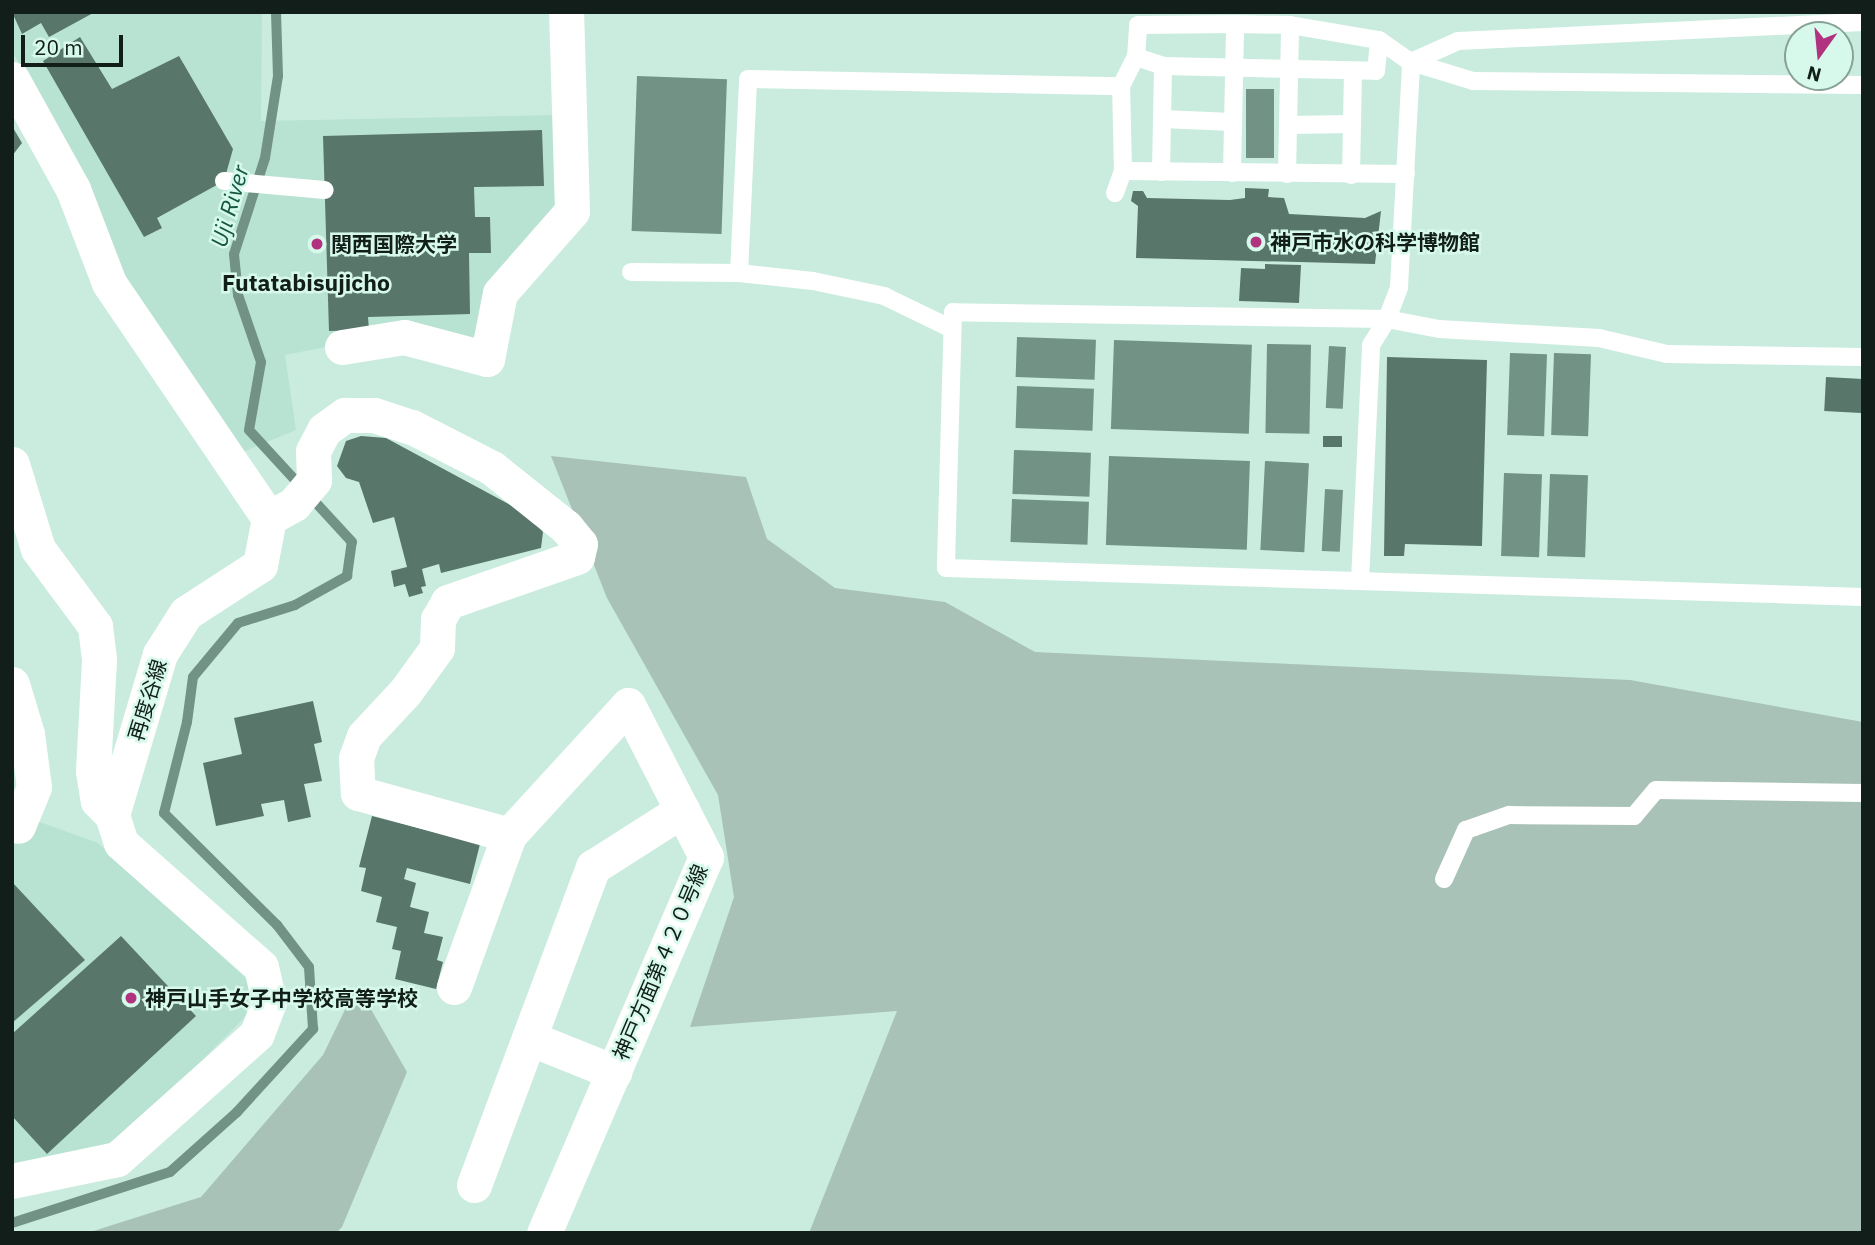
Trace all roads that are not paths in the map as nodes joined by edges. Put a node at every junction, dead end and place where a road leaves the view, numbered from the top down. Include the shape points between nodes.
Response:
1 (566, 12) edge
2 (1863, 22) edge
3 (1235, 24) junction
4 (1290, 25) junction
5 (1379, 40) junction
6 (1136, 57) junction
7 (1411, 62) junction
8 (1163, 66) junction
9 (1234, 69) junction
10 (1353, 71) junction
11 (1289, 72) junction
12 (12, 79) edge
13 (1863, 85) edge
14 (1121, 86) junction
15 (1162, 119) junction
16 (1233, 122) junction
17 (1351, 124) junction
18 (1288, 125) junction
19 (1123, 171) junction
20 (1161, 172) junction
21 (1232, 173) junction
22 (1287, 174) junction
23 (1406, 174) junction
24 (1351, 175) junction
25 (224, 181) dead end
26 (325, 190) dead end
27 (1115, 193) dead end
28 (631, 272) dead end
29 (739, 273) junction
30 (1388, 319) junction
31 (952, 329) junction
32 (342, 347) dead end
33 (1863, 357) edge
34 (12, 464) edge
35 (293, 500) junction
36 (1360, 581) junction
37 (1863, 597) edge
38 (12, 684) edge
39 (1863, 793) edge
40 (682, 810) junction
41 (113, 815) junction
42 (18, 826) dead end
43 (509, 835) junction
44 (1444, 879) dead end
45 (454, 987) dead end
46 (529, 1038) junction
47 (614, 1072) junction
48 (12, 1181) edge
49 (474, 1185) dead end
50 (544, 1233) edge

1 - 32 street via 572,211 500,293 487,359 404,337
2 - 7 lane via 1458,41
3 - 4 lane
3 - 6 lane via 1138,25
3 - 9 lane
4 - 5 lane
4 - 11 lane
5 - 7 lane
5 - 10 lane via 1376,71
6 - 8 lane
6 - 14 lane
7 - 13 lane via 1473,81
7 - 23 lane
8 - 9 lane
8 - 15 lane
9 - 11 lane
9 - 16 lane
10 - 11 lane
10 - 17 lane
11 - 18 lane
12 - 35 street via 73,189 109,283
14 - 19 lane
14 - 29 lane via 748,79
15 - 16 lane
15 - 20 lane
16 - 21 lane
17 - 18 lane
17 - 24 lane
18 - 22 lane
19 - 20 lane
19 - 27 lane
20 - 21 lane
21 - 22 lane
22 - 24 lane
23 - 24 lane
23 - 30 lane via 1399,286
25 - 26 lane
28 - 29 lane
29 - 31 lane via 813,281 884,296
30 - 31 lane via 953,312
30 - 33 lane via 1439,328 1599,338 1667,354
30 - 36 lane via 1371,345
31 - 36 lane via 946,568
34 - 41 street via 38,549 95,626 99,660 93,771 98,801
35 - 41 street, 再度谷線 via 260,565 186,613 160,654
35 - 43 street via 324,430 345,415 374,415 412,427 492,468 566,527 580,544 577,557 556,568 448,602 438,619 437,648 364,736 356,758 358,793
36 - 37 lane
38 - 42 street via 27,734 34,787
39 - 44 lane via 1656,789 1634,816 1509,815 1466,830
40 - 43 street, 神戸方面第４２０号線 via 628,705
40 - 46 street via 593,867
40 - 47 street, 神戸方面第４２０号線 via 706,857
41 - 48 street via 121,843 261,967 270,1002 257,1034 117,1160
43 - 45 street
46 - 47 street
46 - 49 street
47 - 50 street, 神戸方面第４２０号線

